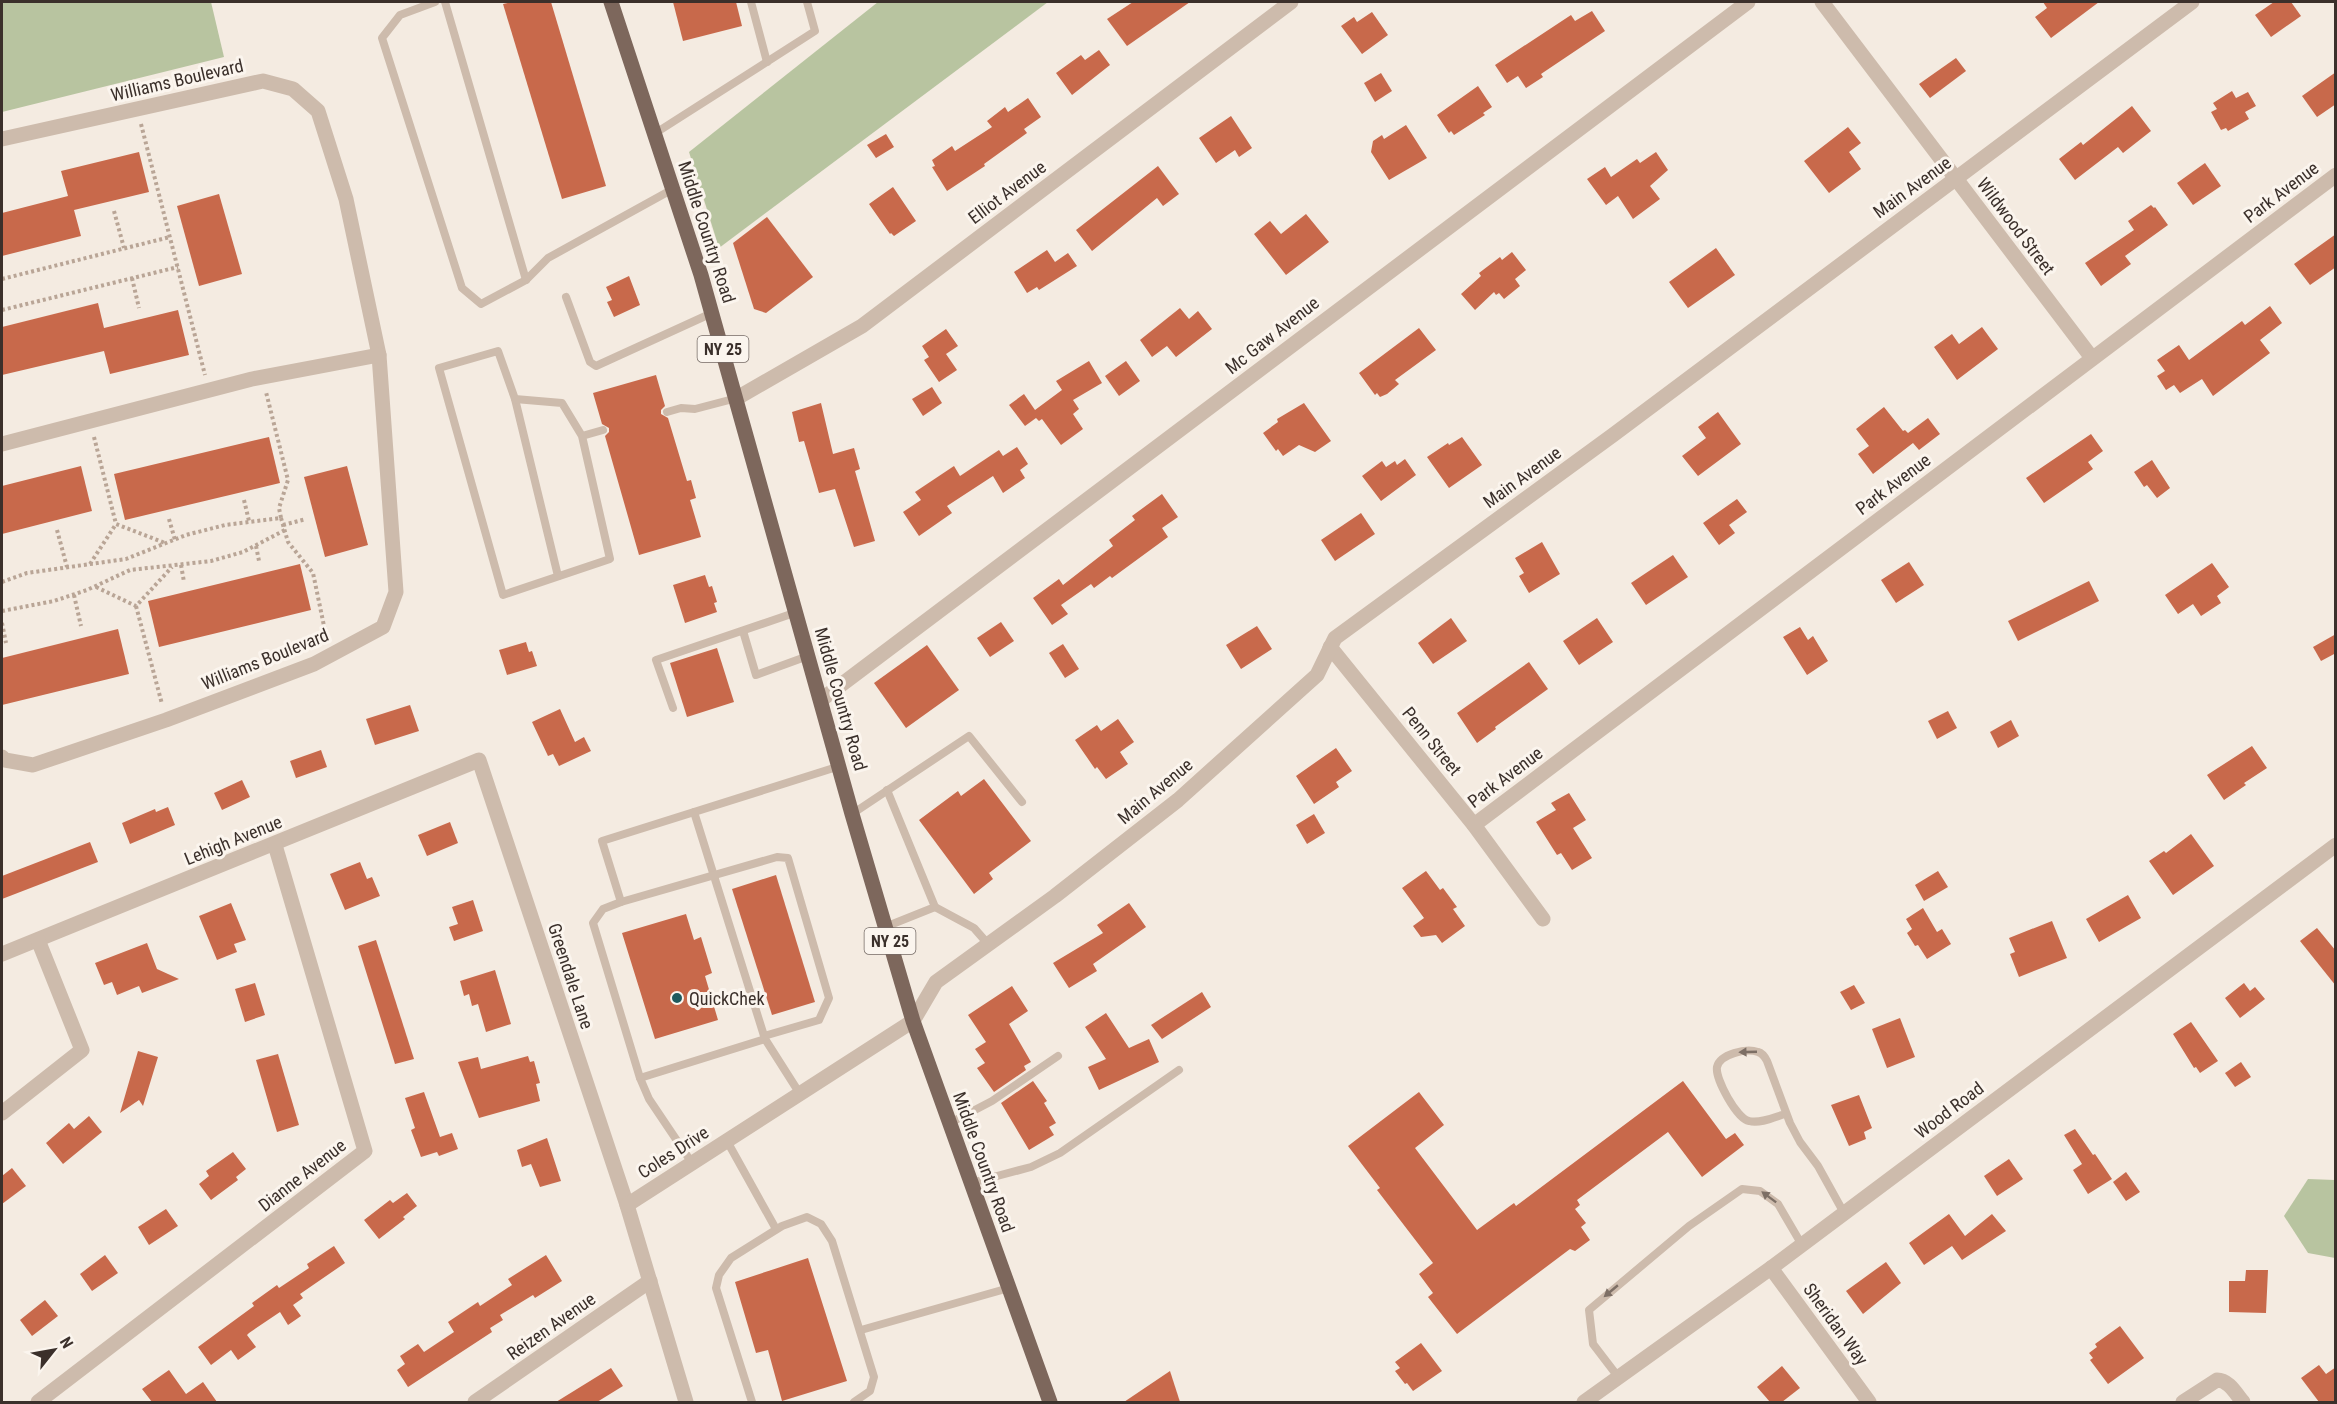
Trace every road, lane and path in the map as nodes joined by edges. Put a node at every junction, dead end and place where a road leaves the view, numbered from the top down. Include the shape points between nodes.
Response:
1 (435, 2) edge
2 (445, 2) edge
3 (611, 2) edge
4 (751, 2) edge
5 (807, 2) edge
6 (1291, 2) edge
7 (1748, 2) edge
8 (1822, 2) edge
9 (2192, 2) edge
10 (766, 62) junction
11 (137, 109) junction
12 (654, 134) junction
13 (2, 139) edge
14 (2336, 175) edge
15 (1956, 179) junction
16 (673, 189) junction
17 (114, 211) dead end
18 (170, 237) junction
19 (124, 248) junction
20 (178, 267) junction
21 (132, 278) junction
22 (2, 279) edge
23 (526, 280) junction
24 (566, 297) dead end
25 (139, 308) dead end
26 (2, 310) edge
27 (712, 313) junction
28 (379, 355) junction
29 (2092, 358) junction
30 (262, 377) junction
31 (209, 391) junction
32 (737, 398) junction
33 (515, 399) junction
34 (667, 412) dead end
35 (90, 422) junction
36 (603, 430) dead end
37 (582, 436) junction
38 (2, 444) edge
39 (244, 500) dead end
40 (281, 518) junction
41 (169, 519) dead end
42 (306, 519) dead end
43 (249, 521) junction
44 (116, 524) junction
45 (284, 527) junction
46 (57, 530) dead end
47 (175, 540) junction
48 (166, 544) junction
49 (256, 546) junction
50 (259, 561) dead end
51 (90, 564) junction
52 (181, 565) junction
53 (67, 567) junction
54 (172, 567) junction
55 (558, 576) junction
56 (2, 582) edge
57 (184, 582) dead end
58 (95, 586) junction
59 (74, 595) junction
60 (135, 606) junction
61 (2, 611) edge
62 (797, 612) junction
63 (2, 623) edge
64 (81, 626) dead end
65 (743, 631) junction
66 (6, 644) dead end
67 (1330, 647) junction
68 (335, 653) junction
69 (808, 656) junction
70 (821, 700) junction
71 (673, 708) dead end
72 (166, 720) junction
73 (2, 757) edge
74 (479, 760) joint
75 (840, 766) junction
76 (887, 790) junction
77 (1022, 802) dead end
78 (694, 812) junction
79 (852, 814) junction
80 (1474, 825) junction
81 (275, 845) junction
82 (2336, 845) edge
83 (713, 874) junction
84 (621, 902) junction
85 (935, 907) junction
86 (1543, 919) dead end
87 (885, 927) junction
88 (38, 940) junction
89 (988, 944) junction
90 (2, 954) edge
91 (914, 1021) junction
92 (764, 1038) junction
93 (1058, 1056) dead end
94 (1179, 1070) dead end
95 (640, 1078) junction
96 (800, 1094) junction
97 (2, 1113) edge
98 (1785, 1114) junction
99 (950, 1123) junction
100 (727, 1140) junction
101 (692, 1163) junction
102 (971, 1183) junction
103 (627, 1205) junction
104 (1844, 1213) junction
105 (776, 1229) junction
106 (1802, 1245) junction
107 (1771, 1268) junction
108 (650, 1281) junction
109 (1009, 1288) junction
110 (861, 1330) junction
111 (1619, 1378) junction
112 (38, 1402) edge
113 (475, 1402) edge
114 (686, 1402) edge
115 (752, 1402) edge
116 (854, 1402) edge
117 (1050, 1402) edge
118 (1584, 1402) edge
119 (1869, 1402) edge
120 (2182, 1402) edge
121 (2243, 1402) edge

1 - 23 lane via 400,15 382,38 458,277 462,288 481,304
2 - 23 lane
3 - 12 main road, Middle Country Road / NY 25
4 - 10 lane
5 - 10 lane via 815,31
6 - 32 street, Elliot Avenue via 862,326
7 - 70 street, Mc Gaw Avenue
8 - 15 street, Wildwood Street
9 - 15 street, Main Avenue
10 - 12 lane
11 - 13 street, Williams Boulevard
11 - 18 path
11 - 28 street, Williams Boulevard via 263,81 293,89 318,111 346,199
12 - 16 main road, Middle Country Road / NY 25
14 - 29 street, Park Avenue
15 - 29 street, Wildwood Street
15 - 67 street, Main Avenue via 1335,638
16 - 23 lane via 548,258
16 - 27 main road, Middle Country Road / NY 25
17 - 19 path
18 - 19 path
18 - 20 path
19 - 22 path
20 - 21 path
20 - 31 path
21 - 25 path
21 - 26 path
24 - 27 lane via 590,362 596,366
27 - 32 main road, Middle Country Road / NY 25
28 - 30 street
28 - 68 street, Williams Boulevard via 396,591 383,627
29 - 80 street, Park Avenue
30 - 31 street
30 - 40 path via 288,480 279,508
31 - 35 street
32 - 34 lane
32 - 62 main road, Middle Country Road / NY 25
33 - 37 lane via 562,403
33 - 55 lane
33 - 55 lane via 498,351 439,368 503,595
35 - 38 street
35 - 44 path
36 - 37 lane
37 - 55 lane via 610,559
39 - 43 path
40 - 43 path
40 - 45 path
41 - 47 path
42 - 45 path
43 - 47 path
44 - 48 path
44 - 51 path
45 - 49 path
45 - 68 path via 288,542 313,573 324,626
46 - 53 path
47 - 48 path
48 - 51 path via 126,560
49 - 50 path
49 - 52 path via 211,561
51 - 53 path
52 - 54 path
52 - 57 path
53 - 56 path via 27,573
54 - 58 path via 130,570
54 - 60 path
58 - 59 path
58 - 60 path
59 - 61 path
59 - 64 path
60 - 72 path
62 - 65 lane
62 - 69 main road, Middle Country Road / NY 25
63 - 66 path
65 - 69 lane via 756,675
65 - 71 lane via 656,660
67 - 80 street, Penn Street
67 - 89 street, Main Avenue via 1317,675 1178,800
68 - 72 street, Williams Boulevard
69 - 70 main road, Middle Country Road / NY 25
70 - 75 main road, Middle Country Road / NY 25
72 - 73 street, Williams Boulevard via 33,765
74 - 81 street, Lehigh Avenue
74 - 103 street, Greendale Lane
75 - 78 lane
75 - 79 main road, Middle Country Road / NY 25
76 - 77 lane via 969,736
76 - 79 lane
76 - 85 lane
78 - 83 lane
78 - 84 lane via 602,841
79 - 87 main road, Middle Country Road / NY 25
80 - 86 street, Penn Street
81 - 88 street, Lehigh Avenue
81 - 112 street, Dianne Avenue via 365,1151
82 - 104 street, Wood Road
83 - 84 lane
83 - 92 lane
83 - 92 lane via 777,857 788,858 829,998 819,1020
84 - 95 lane via 603,909 593,923
85 - 87 lane
85 - 89 lane via 974,928
87 - 91 main road, Middle Country Road / NY 25
88 - 90 street, Lehigh Avenue
88 - 97 street via 82,1050
89 - 91 street, Main Avenue via 936,982
91 - 96 street, Coles Drive
91 - 99 main road, Middle Country Road / NY 25
92 - 95 lane
92 - 96 lane
93 - 99 lane via 992,1101
94 - 102 lane via 1060,1154 1031,1167
95 - 101 lane via 649,1099
96 - 100 street, Coles Drive
98 -> 98 lane via 1763,1054 1741,1051 1717,1066 1718,1077 1742,1119 1750,1122
98 - 104 lane
99 - 102 main road, Middle Country Road / NY 25
100 - 101 street, Coles Drive
100 - 105 lane
101 - 103 street, Coles Drive
102 - 109 main road, Middle Country Road / NY 25
103 - 108 street
104 - 106 street, Wood Road
105 - 110 lane via 807,1217 821,1224 832,1240
105 - 115 lane via 731,1257 716,1288
106 - 107 street, Wood Road
106 -> 111 lane via 1778,1203 1760,1191 1742,1189 1689,1226 1589,1310 1593,1344
107 - 111 street, Wood Road
107 - 119 street, Sheridan Way
108 - 113 street, Reizen Avenue
108 - 114 street
109 - 110 lane
109 - 117 main road, Middle Country Road / NY 25
110 - 116 lane via 874,1377 870,1391
111 - 118 street, Wood Road
120 - 121 street via 2223,1380

